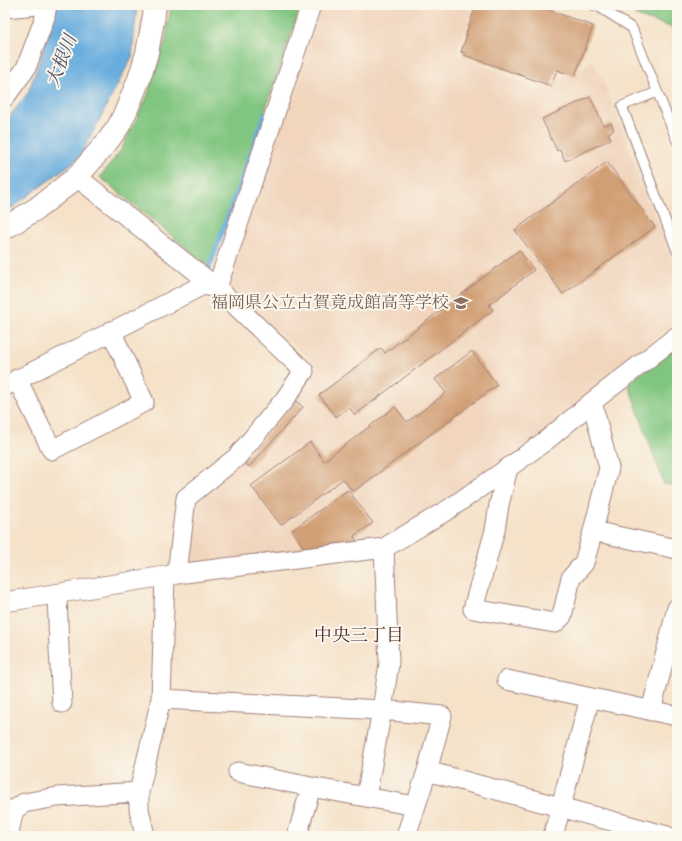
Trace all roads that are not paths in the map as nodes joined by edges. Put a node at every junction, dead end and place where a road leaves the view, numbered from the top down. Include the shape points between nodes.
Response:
1 (37, 5) edge
2 (47, 5) edge
3 (155, 5) edge
4 (311, 5) edge
5 (593, 5) edge
6 (5, 8) edge
7 (12, 74) edge
8 (657, 92) junction
9 (5, 96) edge
10 (677, 141) edge
11 (77, 177) junction
12 (673, 226) edge
13 (5, 228) edge
14 (677, 251) edge
15 (217, 288) junction
16 (111, 331) junction
17 (677, 336) edge
18 (11, 382) edge
19 (592, 402) junction
20 (508, 468) junction
21 (593, 531) junction
22 (384, 548) junction
23 (677, 549) edge
24 (171, 576) junction
25 (57, 594) junction
26 (5, 602) edge
27 (677, 608) edge
28 (507, 680) dead end
29 (590, 698) junction
30 (161, 699) junction
31 (62, 703) dead end
32 (382, 710) junction
33 (651, 711) junction
34 (677, 716) edge
35 (427, 771) junction
36 (238, 772) dead end
37 (311, 787) junction
38 (139, 792) junction
39 (366, 797) junction
40 (415, 806) junction
41 (561, 807) junction
42 (9, 810) edge
43 (8, 836) edge
44 (145, 836) edge
45 (297, 836) edge
46 (406, 836) edge
47 (553, 836) edge
48 (667, 836) edge

1 - 6 street
2 - 7 street via 26,68
3 - 11 main road via 147,53 126,111 107,142
4 - 15 street
5 - 8 lane via 632,28
7 - 9 street
8 - 10 lane
8 - 12 lane via 622,106
11 - 13 main road via 36,209
11 - 15 street
12 - 14 lane
15 - 16 street via 203,285
15 - 24 street via 304,371 285,399 237,457 186,498
16 - 18 street
16 - 18 street via 144,402 52,450
17 - 19 street
19 - 20 street
19 - 21 street via 609,468
20 - 21 street via 495,530 473,609 555,623 562,616 571,578 584,563
20 - 22 street via 449,509
21 - 23 street
22 - 24 street
22 - 32 street via 389,663
24 - 25 street
24 - 30 street
25 - 26 street
25 - 31 street
27 - 33 street
28 - 29 street
29 - 33 street
29 - 41 street
30 - 32 street
30 - 38 street
32 - 35 street via 442,716
32 - 39 street
33 - 34 street
35 - 40 street
35 - 41 street
36 - 37 street
37 - 39 street
37 - 45 street
38 - 42 street via 57,796 24,803
38 - 44 street via 139,809
39 - 40 street
40 - 46 street
41 - 47 street
41 - 48 street
42 - 43 street

